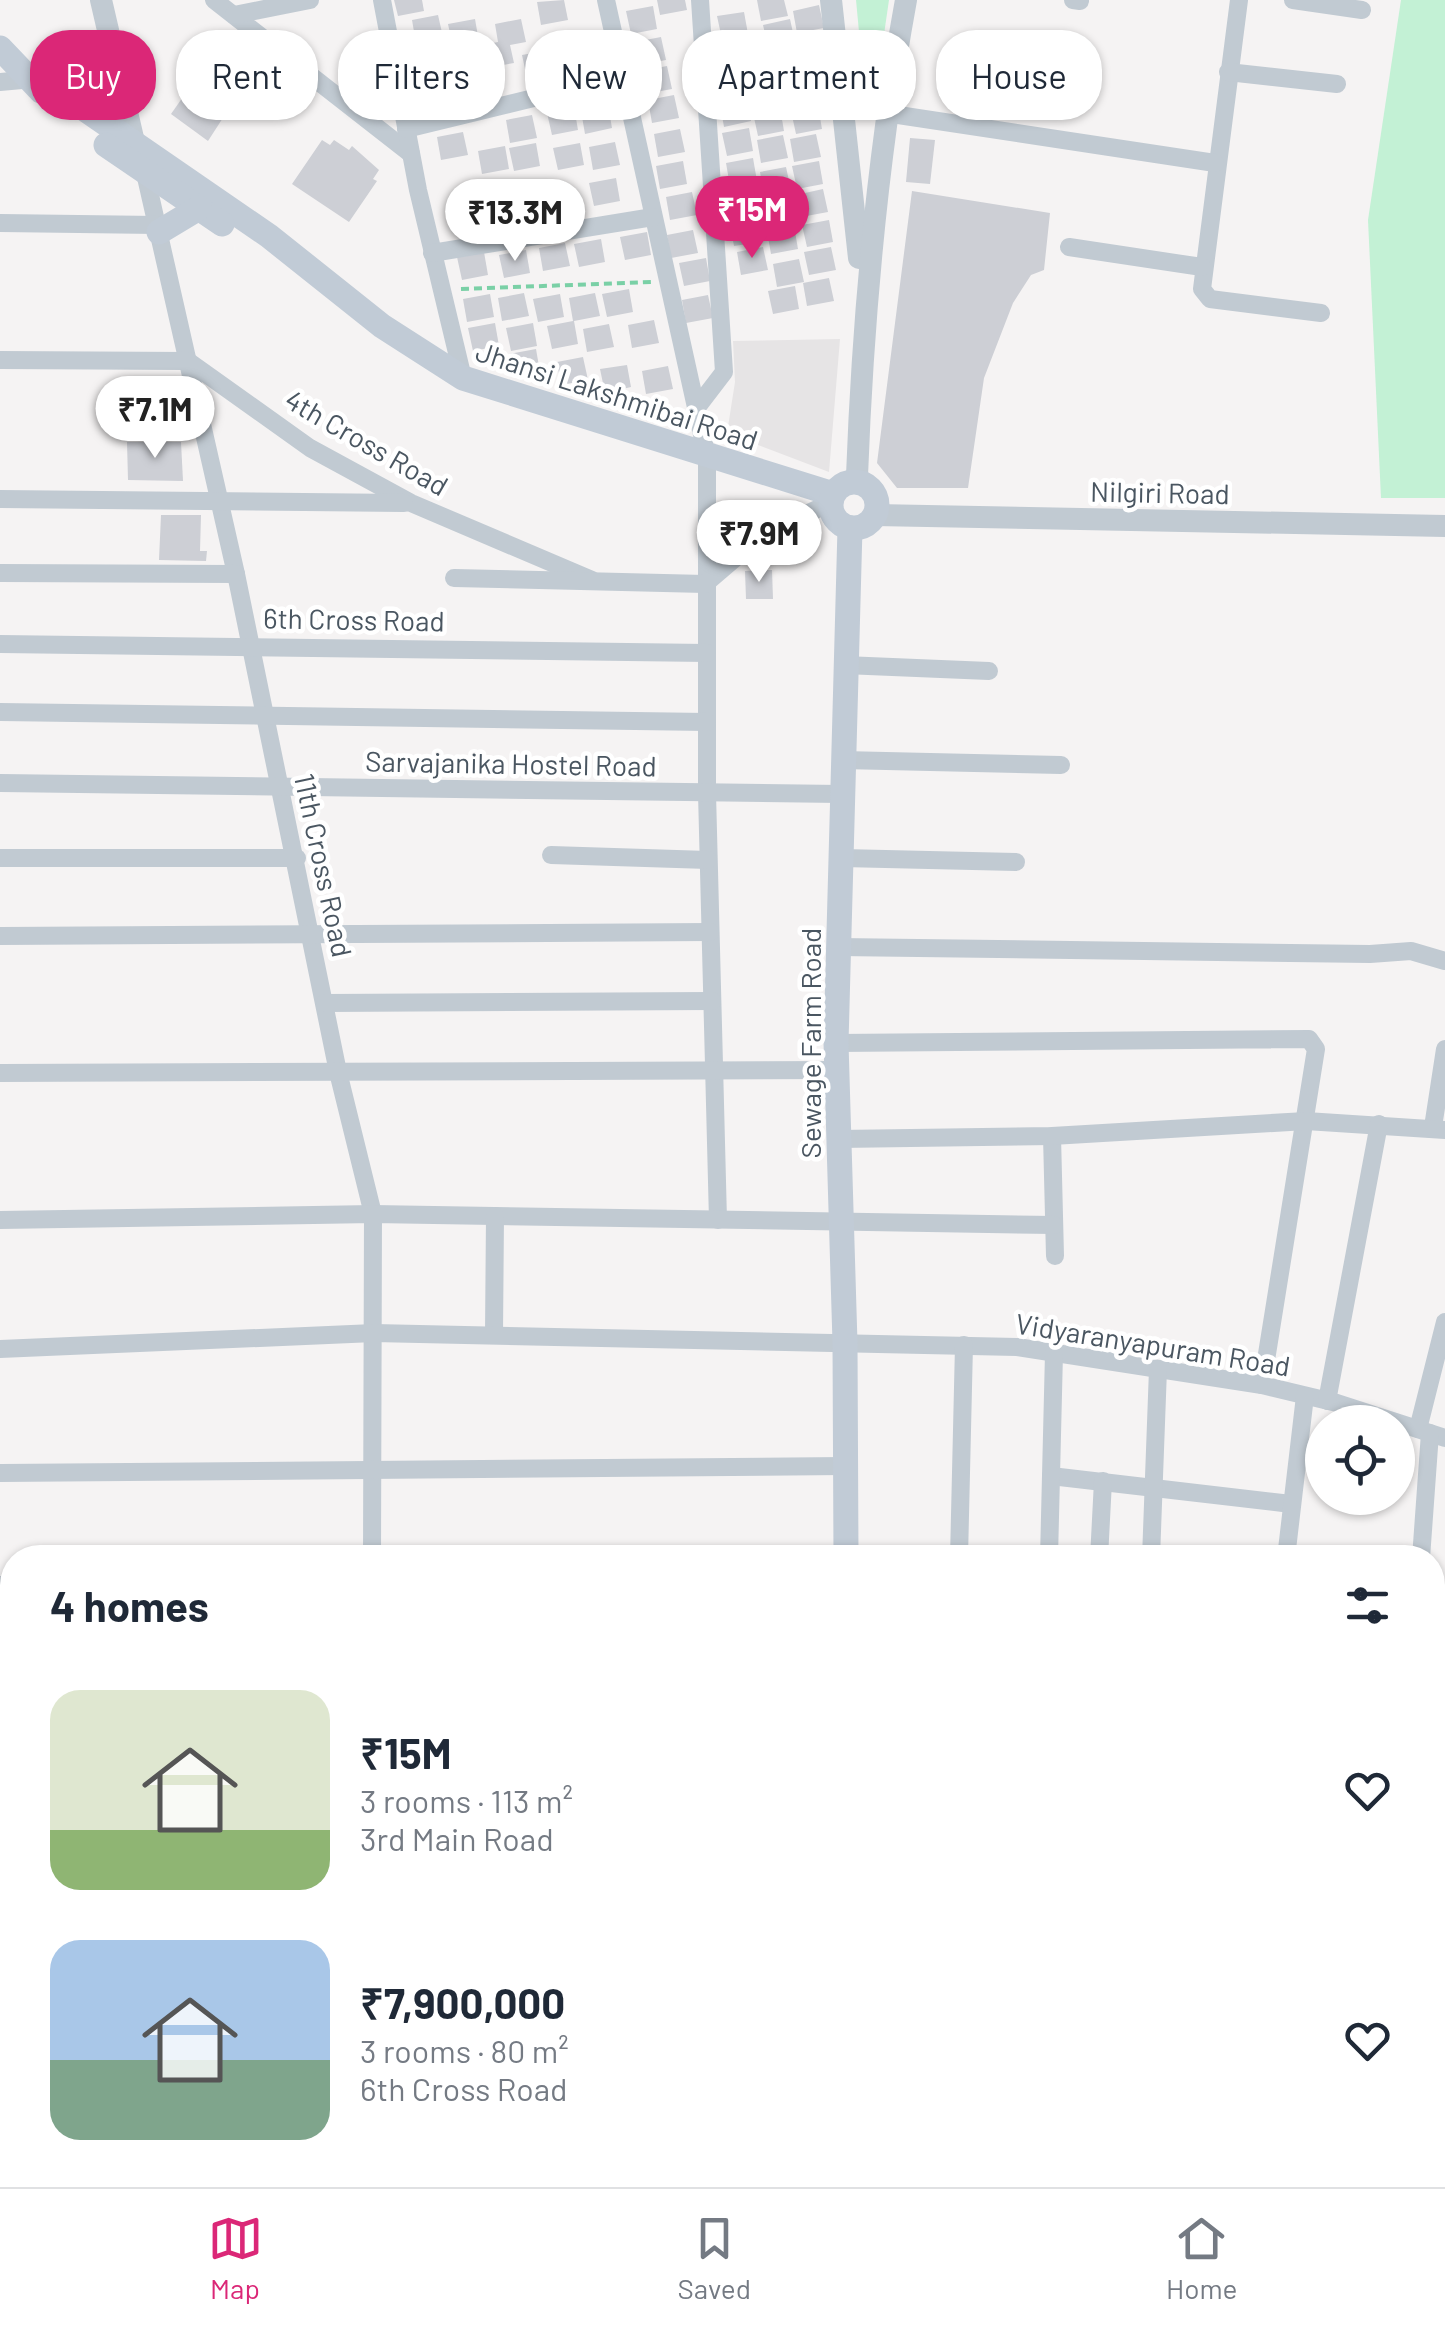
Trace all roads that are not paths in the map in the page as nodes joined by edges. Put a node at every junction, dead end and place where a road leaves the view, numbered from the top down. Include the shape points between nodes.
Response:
1 (101, 0) edge
2 (214, 0) edge
3 (310, 0) edge
4 (382, 0) edge
5 (606, 0) edge
6 (700, 0) edge
7 (831, 0) edge
8 (906, 0) edge
9 (1239, 0) edge
10 (1294, 0) edge
11 (1303, 1) edge
12 (1362, 10) dead end
13 (234, 15) junction
14 (107, 30) edge
15 (613, 30) edge
16 (900, 30) edge
17 (0, 48) edge
18 (1228, 72) junction
19 (30, 73) edge
20 (0, 82) edge
21 (30, 83) edge
22 (1336, 84) dead end
23 (525, 100) edge
24 (916, 117) edge
25 (71, 120) edge
26 (97, 120) edge
27 (127, 120) edge
28 (633, 120) edge
29 (884, 120) edge
30 (406, 129) junction
31 (133, 144) junction
32 (410, 154) junction
33 (1215, 163) junction
34 (148, 182) junction
35 (199, 208) junction
36 (654, 218) junction
37 (0, 223) edge
38 (158, 228) junction
39 (1069, 247) dead end
40 (432, 253) junction
41 (296, 260) junction
42 (1202, 267) junction
43 (863, 302) junction
44 (1321, 313) dead end
45 (0, 360) edge
46 (188, 362) junction
47 (464, 378) junction
48 (698, 406) junction
49 (707, 457) junction
50 (860, 483) junction
51 (0, 498) edge
52 (832, 498) junction
53 (218, 499) junction
54 (411, 503) junction
55 (875, 515) junction
56 (1445, 526) edge
57 (850, 528) junction
58 (0, 573) edge
59 (236, 574) junction
60 (454, 578) dead end
61 (592, 580) junction
62 (704, 584) junction
63 (0, 644) edge
64 (251, 644) junction
65 (707, 653) junction
66 (844, 665) junction
67 (990, 670) dead end
68 (0, 712) edge
69 (266, 714) junction
70 (707, 722) junction
71 (842, 760) junction
72 (1060, 766) dead end
73 (0, 783) edge
74 (278, 786) junction
75 (707, 793) junction
76 (841, 794) junction
77 (551, 856) dead end
78 (0, 858) edge
79 (296, 858) junction
80 (842, 858) junction
81 (708, 860) junction
82 (1016, 862) dead end
83 (710, 932) junction
84 (312, 934) junction
85 (0, 936) edge
86 (838, 947) junction
87 (1445, 961) edge
88 (712, 1001) junction
89 (324, 1003) junction
90 (836, 1043) junction
91 (1445, 1049) edge
92 (714, 1070) junction
93 (838, 1070) junction
94 (338, 1072) junction
95 (0, 1073) edge
96 (1306, 1121) junction
97 (1380, 1124) junction
98 (1439, 1129) edge
99 (1052, 1136) junction
100 (839, 1138) junction
101 (372, 1214) junction
102 (496, 1216) junction
103 (0, 1220) edge
104 (718, 1220) junction
105 (841, 1222) junction
106 (1054, 1224) junction
107 (1055, 1256) dead end
108 (1445, 1322) edge
109 (374, 1333) junction
110 (494, 1334) junction
111 (845, 1343) junction
112 (964, 1346) junction
113 (0, 1350) edge
114 (1054, 1353) junction
115 (1158, 1368) junction
116 (1262, 1385) junction
117 (1304, 1396) junction
118 (1328, 1401) junction
119 (1431, 1433) edge
120 (845, 1466) junction
121 (372, 1470) junction
122 (0, 1473) edge
123 (1051, 1476) junction
124 (1103, 1481) junction
125 (1155, 1486) junction
126 (1291, 1504) junction
127 (372, 1545) edge
128 (846, 1545) edge
129 (959, 1545) edge
130 (1049, 1545) edge
131 (1101, 1545) edge
132 (1152, 1545) edge
133 (1287, 1545) edge
134 (1422, 1545) edge

1 - 14 street
2 - 13 street
3 - 13 street
4 - 30 street
5 - 15 street
6 - 48 street via 724,372
7 - 43 street
8 - 16 street
9 - 18 street
10 - 11 street
11 - 12 street
13 - 32 street
17 - 19 main road, Jhansi Lakshmibai Road
18 - 22 street
18 - 33 street
20 - 21 street
23 - 30 street
24 - 33 street
25 - 34 main road, Jhansi Lakshmibai Road
26 - 31 main road, Jhansi Lakshmibai Road
27 - 31 street
28 - 36 street
29 - 43 street
30 - 32 street
31 - 34 street
31 - 41 main road, Jhansi Lakshmibai Road
32 - 40 street
33 - 42 street
34 - 35 main road, Jhansi Lakshmibai Road
34 - 38 street, 11th Cross Road
35 - 38 main road
35 - 41 main road, Jhansi Lakshmibai Road via 255,246
36 - 40 street
36 - 48 street
37 - 38 street
38 - 46 street, 11th Cross Road
39 - 42 street
40 - 47 street
41 - 47 main road, Jhansi Lakshmibai Road
42 - 44 street via 1202,290 1210,299
43 - 50 street
45 - 46 street
46 - 53 street, 11th Cross Road
46 - 54 street, 4th Cross Road via 310,448
47 - 49 main road, Jhansi Lakshmibai Road
48 - 49 street
49 - 52 main road, Jhansi Lakshmibai Road
49 - 62 street
50 - 52 main road via 845,484
50 - 55 main road via 874,492
51 - 53 street
52 - 57 main road via 835,518
52 - 62 street via 762,535
53 - 54 street
53 - 59 street, 11th Cross Road
54 - 61 street, 4th Cross Road
55 - 56 street, Nilgiri Road
55 - 57 main road
57 - 66 main road, Sewage Farm Road
58 - 59 street
59 - 64 street, 11th Cross Road
60 - 61 street
61 - 62 street
62 - 65 street
63 - 64 street, 6th Cross Road
64 - 65 street, 6th Cross Road
64 - 69 street, 11th Cross Road
65 - 70 street
66 - 67 street
66 - 71 main road, Sewage Farm Road
68 - 69 street
69 - 70 street
69 - 74 street, 11th Cross Road
70 - 75 street
71 - 72 street
71 - 76 main road, Sewage Farm Road
73 - 74 street, Sarvajanika Hostel Road
74 - 75 street, Sarvajanika Hostel Road
74 - 79 street, 11th Cross Road
75 - 76 street, Sarvajanika Hostel Road
75 - 81 street
76 - 80 main road, Sewage Farm Road
77 - 81 street
78 - 79 street
79 - 84 street, 11th Cross Road
80 - 82 street
80 - 86 main road, Sewage Farm Road
81 - 83 street
83 - 84 street
83 - 88 street
84 - 85 street
84 - 89 street, 11th Cross Road
86 - 87 street via 1411,951
86 - 90 main road, Sewage Farm Road
88 - 89 street
88 - 92 street
89 - 94 street, 11th Cross Road
90 - 93 main road, Sewage Farm Road
90 - 96 street via 1309,1039 1316,1049
91 - 98 street
92 - 93 street
92 - 94 street
92 - 104 street
93 - 100 main road, Sewage Farm Road
94 - 95 street
94 - 101 street, 11th Cross Road
96 - 97 street
96 - 99 street
96 - 116 street
97 - 98 street
97 - 118 street
99 - 100 street
99 - 106 street
100 - 105 main road, Sewage Farm Road
101 - 102 street
101 - 103 street
101 - 109 street, 11th Cross Road
102 - 104 street
102 - 110 street
104 - 105 street
105 - 106 street
105 - 111 main road, Sewage Farm Road
106 - 107 street
108 - 119 street
109 - 110 street, Vidyaranyapuram Road
109 - 113 street, Vidyaranyapuram Road
109 - 121 street, 11th Cross Road
110 - 111 street, Vidyaranyapuram Road
111 - 112 street, Vidyaranyapuram Road
111 - 120 main road, Sewage Farm Road
112 - 114 street, Vidyaranyapuram Road
112 - 129 street
114 - 115 street, Vidyaranyapuram Road
114 - 123 street
115 - 116 street, Vidyaranyapuram Road
115 - 125 street
116 - 117 street, Vidyaranyapuram Road
117 - 118 street, Vidyaranyapuram Road
117 - 126 street
118 - 119 street, Vidyaranyapuram Road
119 - 134 street
120 - 121 street
120 - 128 main road, Sewage Farm Road
121 - 122 street
121 - 127 street, 11th Cross Road
123 - 124 street
123 - 130 street
124 - 125 street
124 - 131 street
125 - 126 street
125 - 132 street
126 - 133 street

